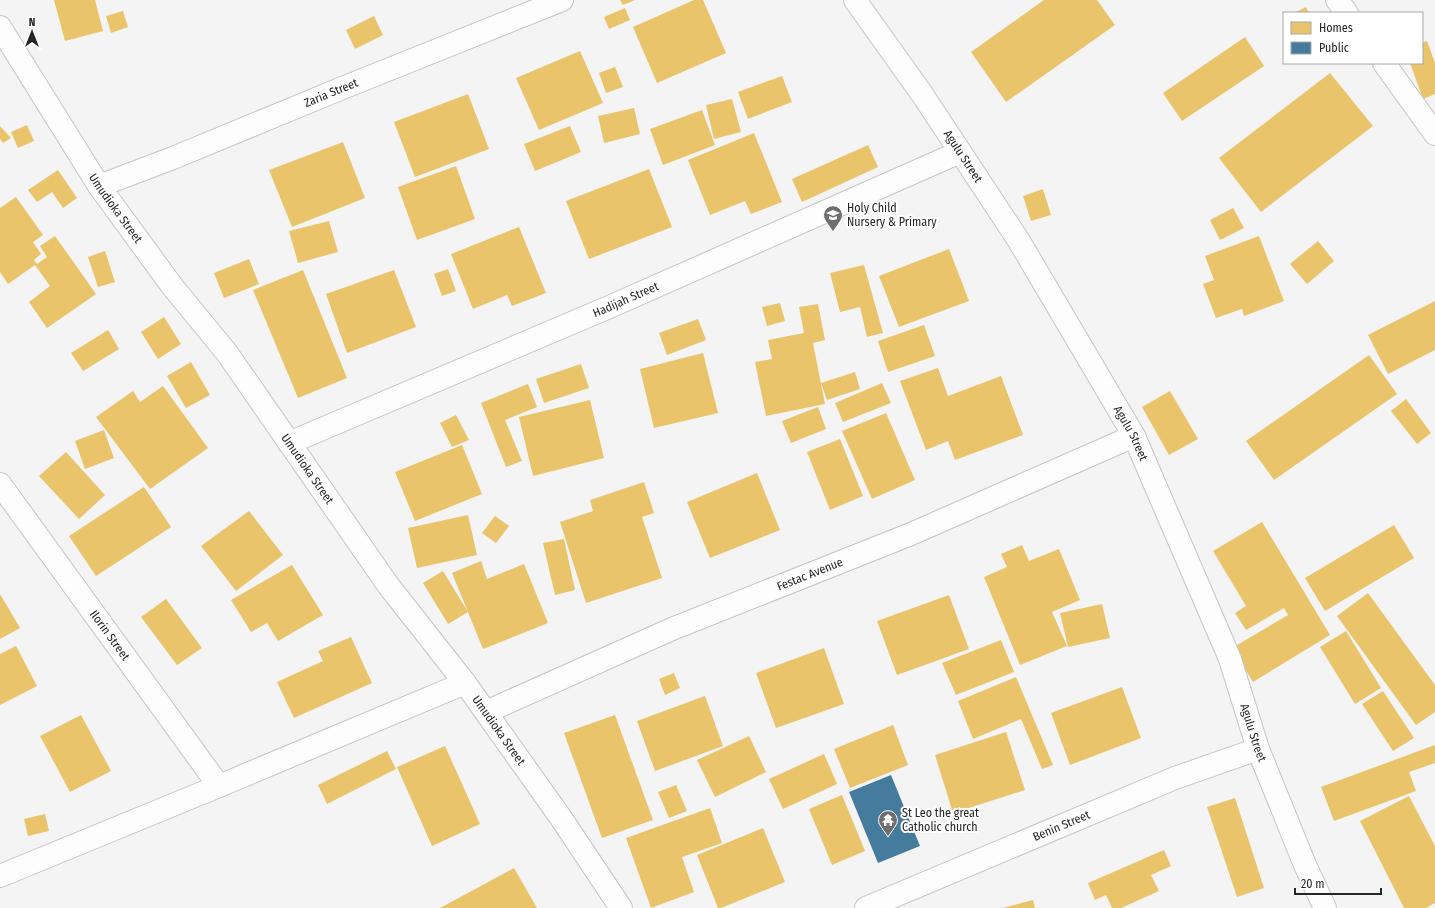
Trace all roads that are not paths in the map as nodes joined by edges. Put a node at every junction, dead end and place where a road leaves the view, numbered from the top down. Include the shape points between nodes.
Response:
1 (562, 0) edge
2 (855, 0) edge
3 (1337, 0) edge
4 (1346, 12) edge
5 (0, 27) edge
6 (1385, 64) edge
7 (1435, 134) edge
8 (960, 152) junction
9 (99, 186) junction
10 (1134, 436) junction
11 (289, 443) junction
12 (0, 484) edge
13 (465, 683) junction
14 (486, 712) junction
15 (1258, 748) junction
16 (219, 786) junction
17 (0, 876) edge
18 (621, 908) edge
19 (866, 908) edge
20 (1325, 908) edge

1 - 9 street, Zaria Street
2 - 8 street, Agulu Street
3 - 4 street
5 - 9 street, Umudioka Street
6 - 7 street
8 - 10 street, Agulu Street via 1019,241
8 - 11 street, Hadijah Street via 607,308
9 - 11 street, Umudioka Street via 172,286 227,353
10 - 14 street, Festac Avenue via 911,534 672,629
10 - 15 street, Agulu Street via 1230,659
11 - 13 street, Umudioka Street via 388,585
12 - 16 street, Ilorin Street
13 - 14 street, Umudioka Street
13 - 16 street
14 - 18 street, Umudioka Street
15 - 19 street, Benin Street via 1175,778
15 - 20 street, Agulu Street
16 - 17 street

